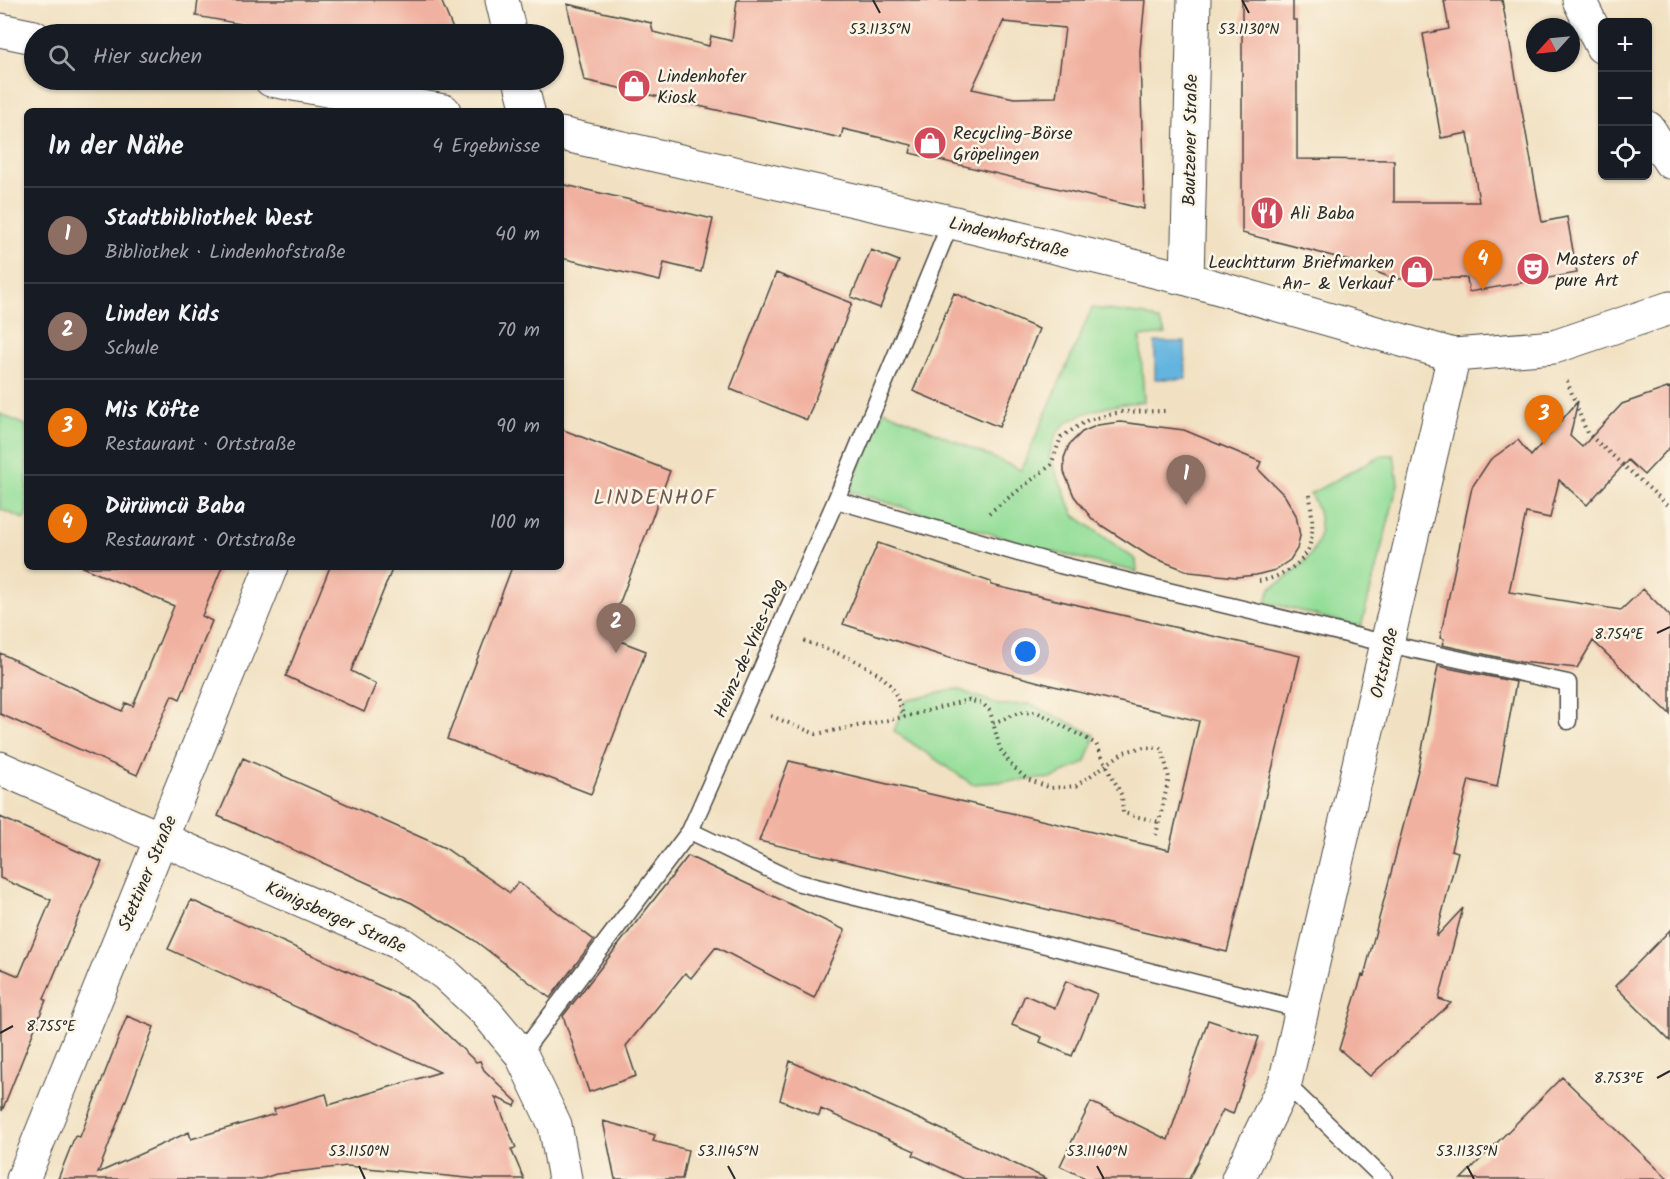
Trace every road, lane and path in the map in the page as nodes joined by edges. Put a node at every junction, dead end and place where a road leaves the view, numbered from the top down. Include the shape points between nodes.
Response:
1 (502, 0) edge
2 (1194, 0) edge
3 (1579, 0) edge
4 (508, 24) edge
5 (0, 30) edge
6 (24, 35) edge
7 (1598, 39) edge
8 (327, 90) edge
9 (523, 90) edge
10 (427, 108) edge
11 (527, 108) edge
12 (564, 135) edge
13 (1652, 135) edge
14 (1670, 162) edge
15 (951, 222) junction
16 (1187, 279) junction
17 (1670, 308) edge
18 (1554, 347) junction
19 (1454, 355) junction
20 (1168, 411) dead end
21 (1310, 494) dead end
22 (836, 500) junction
23 (1670, 507) edge
24 (958, 535) junction
25 (270, 570) edge
26 (1232, 607) junction
27 (778, 631) junction
28 (1388, 644) junction
29 (745, 706) junction
30 (904, 717) junction
31 (1569, 721) dead end
32 (993, 723) junction
33 (1106, 765) junction
34 (0, 768) edge
35 (1159, 822) junction
36 (690, 831) junction
37 (1156, 835) dead end
38 (161, 840) junction
39 (1303, 1010) junction
40 (521, 1054) junction
41 (1285, 1083) junction
42 (23, 1179) edge
43 (565, 1179) edge
44 (1238, 1179) edge
45 (1384, 1179) edge

1 - 4 street
2 - 16 street, Bautzener Straße
3 - 7 street
5 - 6 street
8 - 10 street
9 - 11 street
12 - 15 street, Lindenhofstraße
13 - 14 street
15 - 16 street, Lindenhofstraße
15 - 22 lane, Heinz-de-Vries-Weg
16 - 19 street, Lindenhofstraße
17 - 18 street
18 - 19 street
18 - 23 path via 1587,434
19 - 28 street, Ortstraße
20 - 24 path via 1121,412 1088,420 1061,436 1052,465
21 - 26 path via 1309,549 1292,567 1271,580 1236,584
22 - 24 lane
22 - 27 lane, Heinz-de-Vries-Weg
24 - 26 lane via 1060,565
25 - 38 street, Stettiner Straße
26 - 28 lane
27 - 29 lane, Heinz-de-Vries-Weg
27 - 30 path via 842,655 883,678 893,689
28 - 31 lane via 1568,683
28 - 39 street, Ortstraße
29 - 30 path via 816,734
29 - 36 lane, Heinz-de-Vries-Weg
30 - 32 path via 968,700 983,704
32 - 33 path via 1018,713 1037,712 1096,744
32 - 33 path via 1000,749 1012,766 1027,779 1051,788 1076,786
33 - 35 path via 1122,796 1123,813
33 - 35 path via 1124,752 1162,748 1169,778
34 - 38 street, Königsberger Straße
35 - 37 path
36 - 39 lane via 796,882
36 - 40 lane, Heinz-de-Vries-Weg
38 - 40 street, Königsberger Straße via 402,944 445,974 486,1012
38 - 42 street, Stettiner Straße
39 - 41 street, Ortstraße
40 - 43 street, Königsberger Straße via 555,1125
41 - 44 street, Ortstraße
41 - 45 lane

